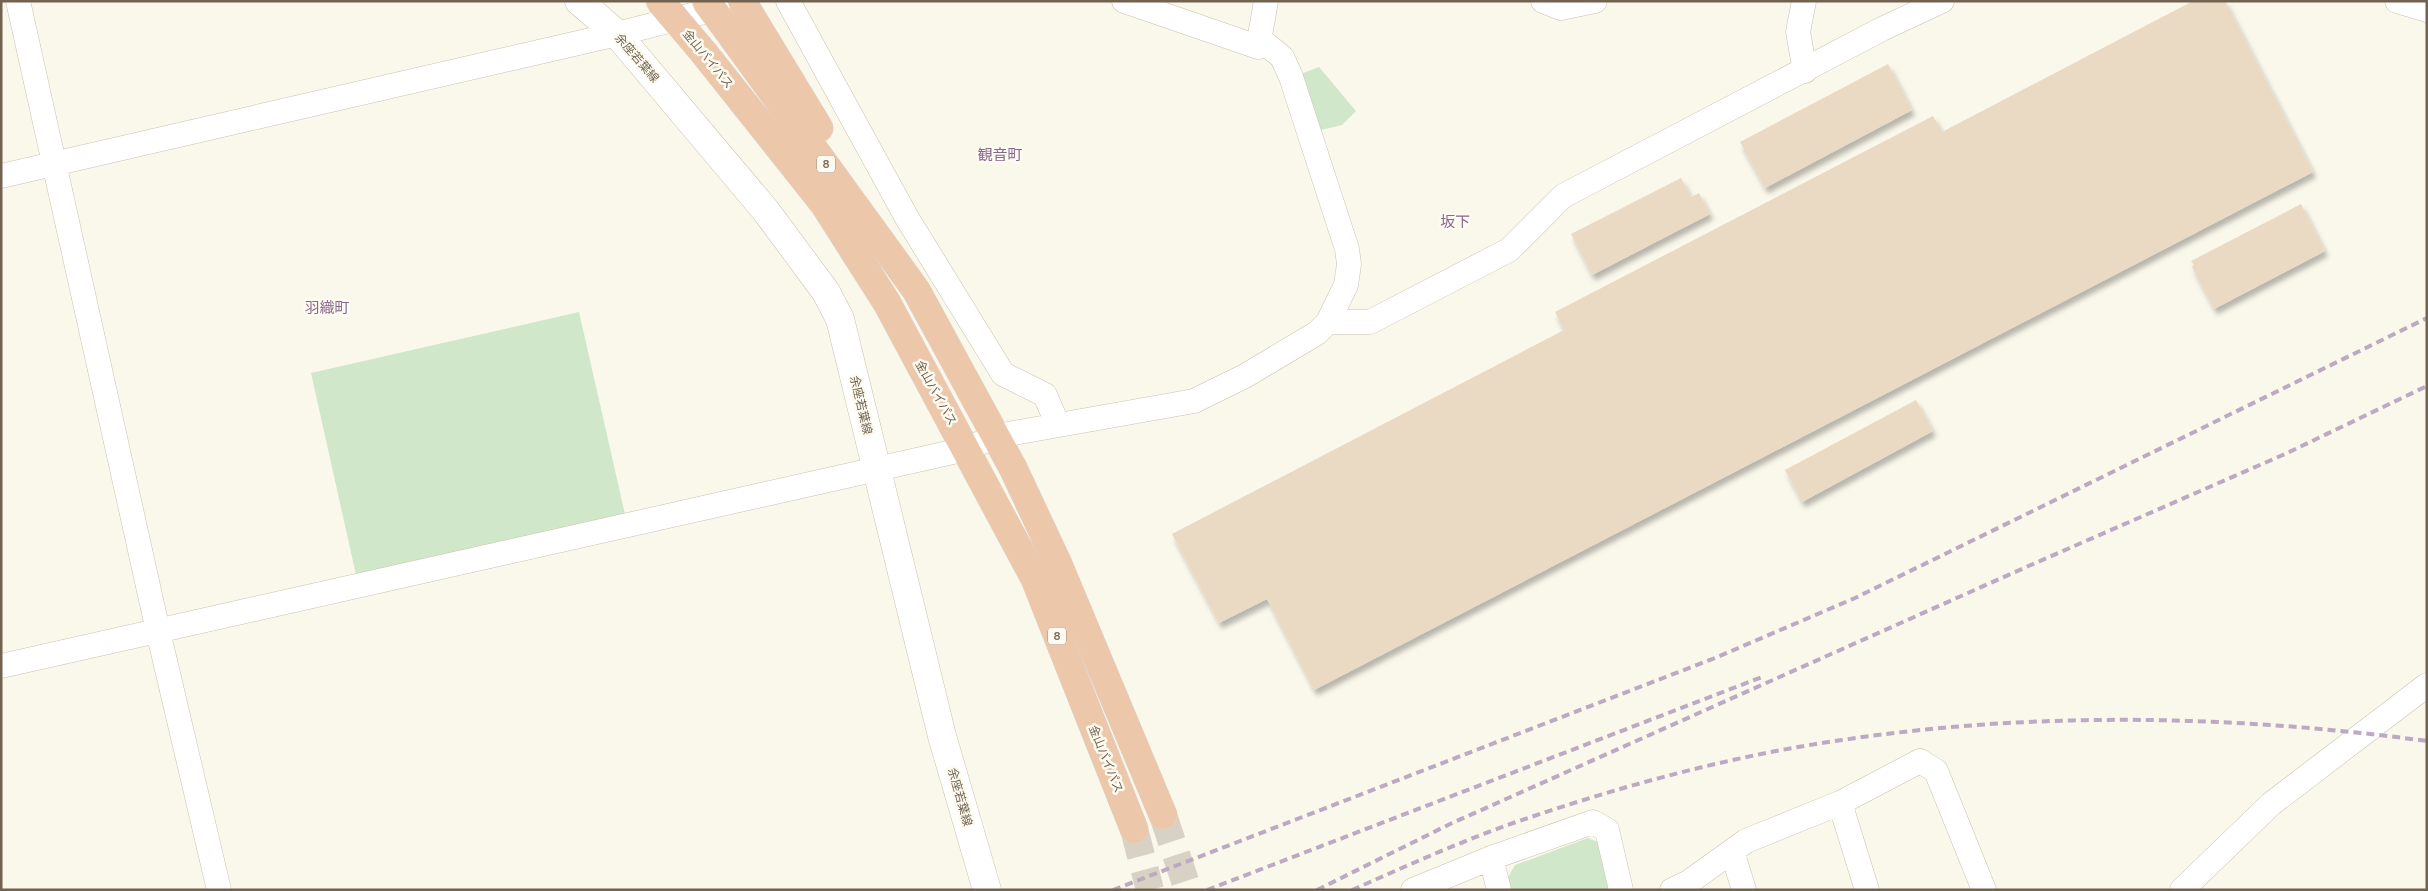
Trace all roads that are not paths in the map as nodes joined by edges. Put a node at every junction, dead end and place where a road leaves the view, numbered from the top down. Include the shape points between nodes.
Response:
1 (18, 1) edge
2 (579, 1) edge
3 (660, 1) edge
4 (684, 1) edge
5 (706, 1) edge
6 (742, 1) edge
7 (788, 1) edge
8 (1124, 1) edge
9 (1266, 1) edge
10 (1543, 1) edge
11 (1595, 1) edge
12 (1804, 1) edge
13 (1942, 1) edge
14 (2397, 1) edge
15 (2427, 10) edge
16 (752, 13) edge
17 (617, 34) junction
18 (718, 46) junction
19 (1258, 47) junction
20 (1805, 71) junction
21 (55, 164) junction
22 (1, 176) edge
23 (916, 290) junction
24 (1328, 322) junction
25 (1058, 425) junction
26 (996, 436) junction
27 (966, 449) junction
28 (876, 468) junction
29 (158, 631) junction
30 (1, 666) edge
31 (2427, 685) edge
32 (1840, 803) junction
33 (1163, 815) tunnel mouth
34 (1134, 829) tunnel mouth
35 (1732, 851) junction
36 (1491, 858) junction
37 (219, 890) edge
38 (987, 890) edge
39 (1412, 890) edge
40 (1499, 890) edge
41 (1621, 890) edge
42 (1672, 890) edge
43 (1744, 890) edge
44 (1867, 890) edge
45 (1984, 890) edge
46 (2182, 890) edge

1 - 21 street
2 - 17 main road, 余座若葉線
3 - 18 highway, 金山バイパス / 8, bridge
4 - 18 highway
5 - 18 highway, 金山バイパス / 8, bridge
6 - 16 highway, bridge
7 - 25 street via 908,218 1003,374 1045,395
8 - 19 street
9 - 19 street
10 - 11 street via 1561,8
12 - 20 street via 1798,32
13 - 20 street
14 - 15 street
16 - 17 street
16 - 23 highway
17 - 21 street
17 - 28 main road, 余座若葉線 via 766,211 826,292 840,319
18 - 23 highway, 金山バイパス / 8
18 - 27 highway, 金山バイパス / 8 via 767,114 887,303
19 - 24 street via 1268,45 1282,58 1291,77 1347,249 1346,284
20 - 24 street via 1563,196 1509,250 1370,322
21 - 22 street
21 - 29 street
23 - 26 highway, 金山バイパス / 8
24 - 25 street via 1317,333 1280,356 1194,401
25 - 26 street
26 - 27 street
26 - 33 highway, 金山バイパス / 8 via 1058,564
27 - 28 street
27 - 34 highway, 金山バイパス / 8 via 1035,579
28 - 29 street
28 - 38 main road, 余座若葉線 via 942,736
29 - 30 street
29 - 37 street
31 - 46 street via 2271,804
32 - 35 street via 1746,841
32 - 44 street
32 - 45 street via 1920,761 1936,770
35 - 42 street via 1690,882
35 - 43 street
36 - 39 street
36 - 40 street
36 - 41 street via 1593,822 1607,830

